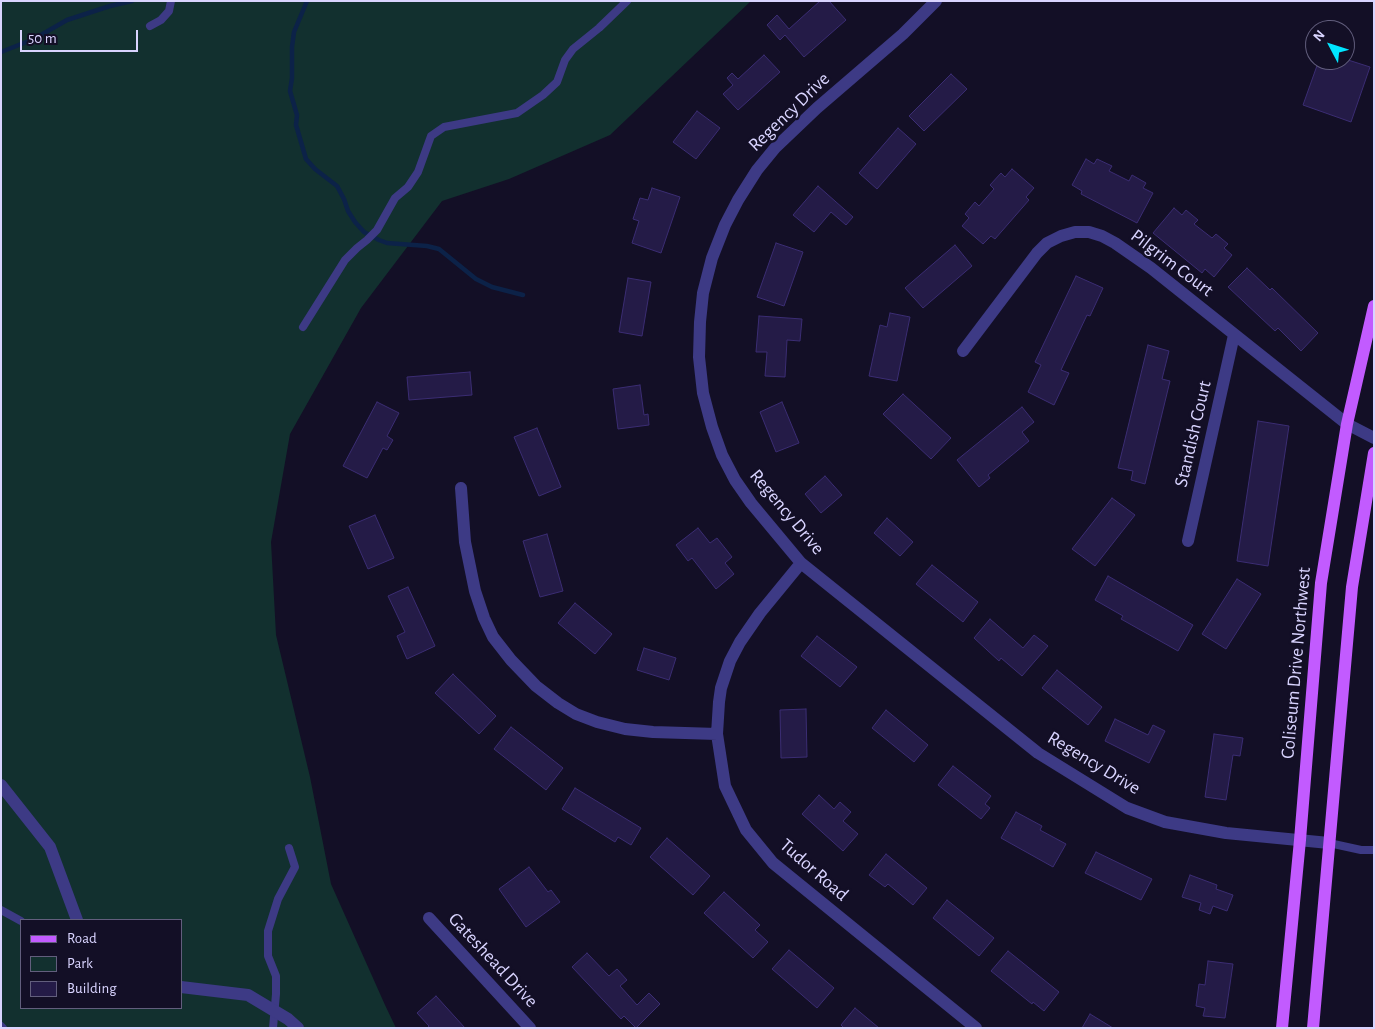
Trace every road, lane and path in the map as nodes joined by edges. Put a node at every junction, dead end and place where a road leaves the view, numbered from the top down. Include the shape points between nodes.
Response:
1 (170, 1) edge
2 (627, 1) edge
3 (936, 1) edge
4 (150, 26) dead end
5 (1374, 306) edge
6 (303, 327) dead end
7 (1234, 335) junction
8 (963, 351) dead end
9 (1347, 424) junction
10 (1374, 438) edge
11 (1374, 454) edge
12 (461, 488) dead end
13 (1188, 541) dead end
14 (801, 564) junction
15 (717, 734) junction
16 (1, 785) edge
17 (1300, 840) junction
18 (1329, 843) junction
19 (289, 848) dead end
20 (1374, 850) edge
21 (1, 910) edge
22 (429, 918) dead end
23 (77, 919) edge
24 (20, 920) edge
25 (182, 987) edge
26 (274, 1010) junction
27 (272, 1028) edge
28 (298, 1028) edge
29 (530, 1028) edge
30 (976, 1028) edge
31 (1282, 1028) edge
32 (1313, 1028) edge

1 - 4 lane via 169,11
2 - 6 lane via 573,50 565,60 557,82 543,96 517,113 444,127 431,136 418,172 408,187 395,198 377,230 345,260
3 - 14 street, Regency Drive via 817,108 757,170 725,225 703,293 699,357 703,393 712,427 734,480
5 - 9 main road, Coliseum Drive Northwest
7 - 8 street, Pilgrim Court via 1115,243 1089,232 1075,232 1047,243
7 - 9 street, Pilgrim Court
7 - 13 street, Standish Court
9 - 10 street, Pilgrim Court
9 - 17 main road, Coliseum Drive Northwest via 1321,583
11 - 18 main road via 1352,587
12 - 15 street via 465,542 484,618 493,637 536,686 576,714 597,722 653,732
14 - 15 street, Tudor Road via 760,613 730,661 720,695
14 - 17 street, Regency Drive via 1038,753 1127,808 1165,822 1226,833
15 - 30 street, Tudor Road via 725,786 746,830 773,863
16 - 23 street via 50,848
17 - 18 street, Regency Drive
17 - 31 main road, Coliseum Drive Northwest
18 - 20 lane
18 - 32 main road
19 - 26 lane via 295,867 278,898 268,931 268,956 276,976
21 - 24 lane
22 - 29 street, Gateshead Drive
25 - 26 street via 248,995
26 - 27 lane
26 - 28 street

